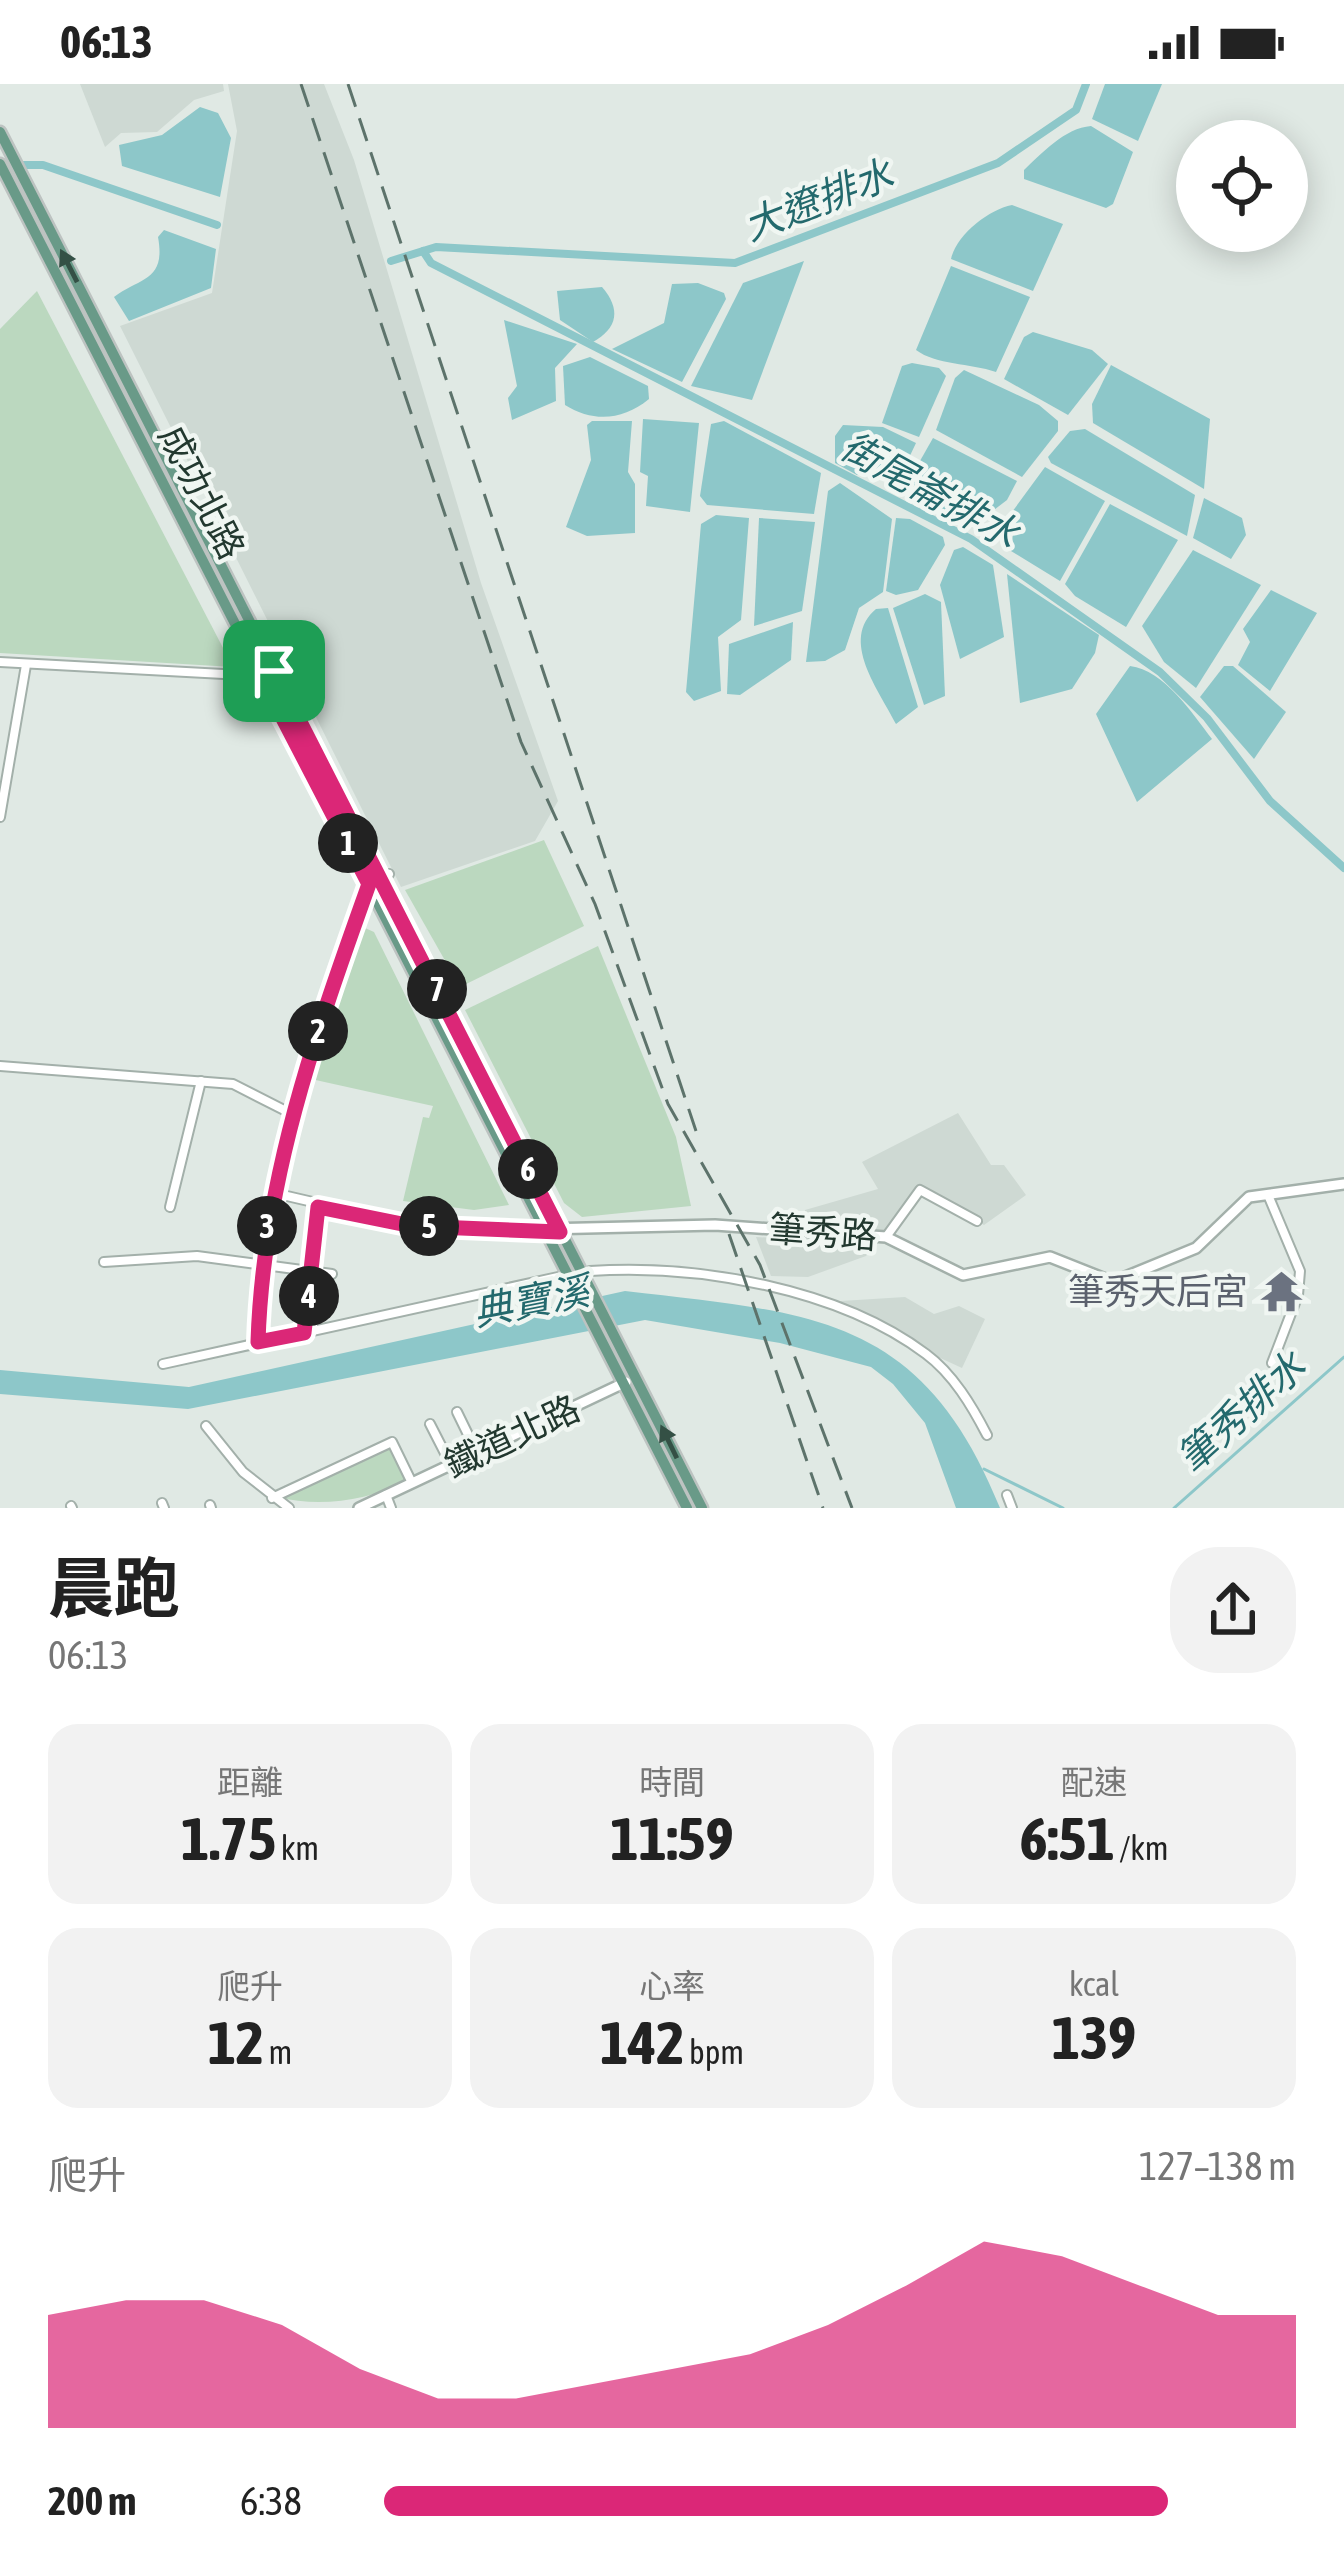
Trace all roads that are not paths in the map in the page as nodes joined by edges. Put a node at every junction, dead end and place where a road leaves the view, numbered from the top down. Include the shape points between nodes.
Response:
1 (0, 132) edge
2 (0, 164) edge
3 (0, 662) edge
4 (26, 664) junction
5 (273, 672) junction
6 (0, 817) edge
7 (379, 878) junction
8 (0, 1066) edge
9 (201, 1081) junction
10 (290, 1113) junction
11 (1344, 1184) edge
12 (274, 1193) junction
13 (1268, 1195) junction
14 (318, 1207) junction
15 (170, 1208) dead end
16 (977, 1221) dead end
17 (544, 1229) junction
18 (560, 1232) junction
19 (886, 1237) junction
20 (260, 1261) junction
21 (104, 1262) dead end
22 (312, 1272) junction
23 (332, 1274) dead end
24 (576, 1276) junction
25 (304, 1333) junction
26 (610, 1341) junction
27 (258, 1342) junction
28 (163, 1364) dead end
29 (1272, 1364) dead end
30 (636, 1376) junction
31 (623, 1383) junction
32 (457, 1412) dead end
33 (430, 1424) dead end
34 (206, 1426) dead end
35 (987, 1435) dead end
36 (477, 1453) junction
37 (451, 1465) junction
38 (412, 1483) junction
39 (386, 1495) junction
40 (1006, 1495) dead end
41 (272, 1498) junction
42 (289, 1508) edge
43 (359, 1508) edge
44 (391, 1508) edge
45 (686, 1508) edge
46 (702, 1508) edge
47 (1012, 1508) edge

5 -> 1 main road, 成功北路
2 - 5 main road, 成功北路
3 - 4 street
4 - 5 street
4 - 6 street
5 - 7 main road, 成功北路
7 - 10 street
7 - 17 main road, 成功北路
7 - 18 main road, 成功北路
8 - 9 street
9 - 10 street via 233,1084
9 - 15 street
10 - 12 street
11 - 13 street, 筆秀路
12 - 14 street
12 - 20 street
13 - 19 street, 筆秀路 via 1250,1197 1196,1248 1113,1282 1050,1257 962,1274
13 - 29 street via 1300,1271
14 - 17 street via 412,1226
14 - 22 street
16 - 19 street via 920,1190
17 - 18 street, 筆秀路
17 - 24 main road, 成功北路
18 - 19 street, 筆秀路 via 715,1225
18 - 24 main road, 成功北路
20 - 21 street
20 - 22 street
20 - 27 street
22 - 23 street
22 - 25 street
24 - 25 street
24 - 26 main road
24 - 35 street via 631,1269 765,1288 873,1324 931,1357
25 - 27 street
26 - 30 main road
26 - 31 main road
27 - 28 street
30 - 31 street, 鐵道北路
46 -> 30 main road
31 - 36 street, 鐵道北路
31 - 45 main road
32 - 36 street
33 - 37 street
34 - 41 street
36 - 37 street, 鐵道北路
37 - 38 street, 鐵道北路
38 - 39 street, 鐵道北路
38 - 41 street via 392,1442
39 - 43 street, 鐵道北路
39 - 44 street
40 - 47 street
41 - 42 street

